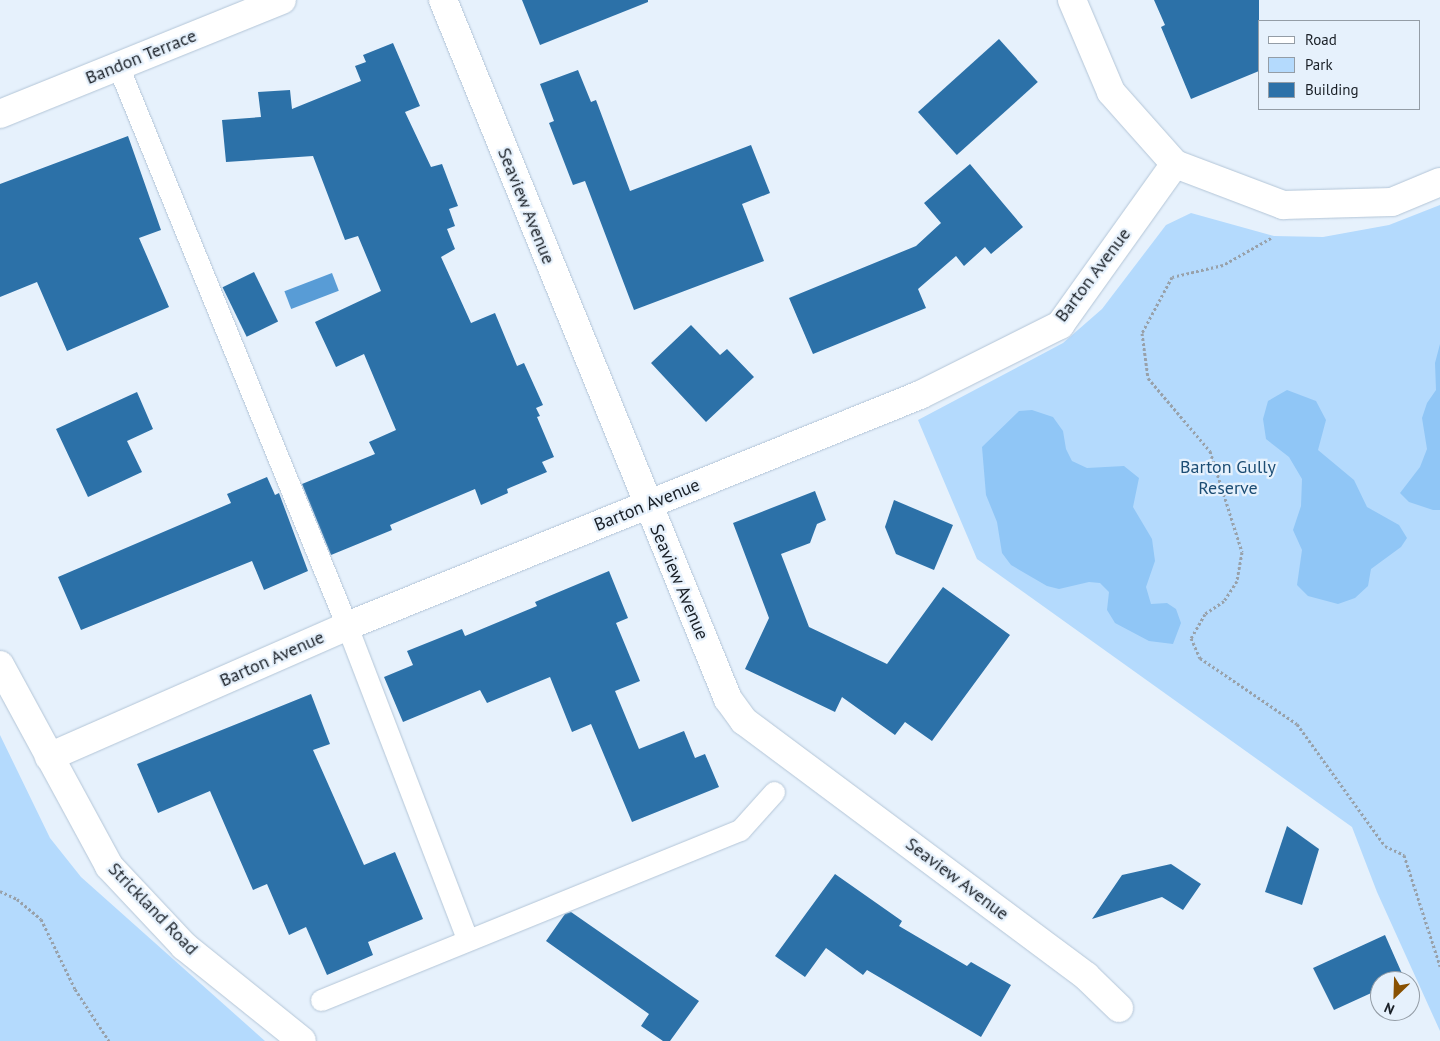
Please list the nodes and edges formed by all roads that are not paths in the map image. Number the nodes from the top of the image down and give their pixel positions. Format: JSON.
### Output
{"nodes":[{"id":1,"x":282,"y":0,"type":"edge"},
{"id":2,"x":443,"y":0,"type":"edge"},
{"id":3,"x":1072,"y":0,"type":"edge"},
{"id":4,"x":118,"y":66,"type":"junction"},
{"id":5,"x":0,"y":114,"type":"edge"},
{"id":6,"x":1175,"y":164,"type":"junction"},
{"id":7,"x":1440,"y":182,"type":"edge"},
{"id":8,"x":647,"y":505,"type":"junction"},
{"id":9,"x":347,"y":626,"type":"junction"},
{"id":10,"x":0,"y":666,"type":"edge"},
{"id":11,"x":49,"y":757,"type":"junction"},
{"id":12,"x":774,"y":792,"type":"dead end"},
{"id":13,"x":467,"y":939,"type":"junction"},
{"id":14,"x":321,"y":1000,"type":"dead end"},
{"id":15,"x":1119,"y":1008,"type":"dead end"},
{"id":16,"x":302,"y":1041,"type":"edge"}],
"edges":[{"from":1,"to":4,"type":"street","name":"Bandon Terrace"},
{"from":2,"to":8,"type":"street","name":"Seaview Avenue"},
{"from":3,"to":6,"type":"street"},
{"from":4,"to":5,"type":"street","name":"Bandon Terrace"},
{"from":4,"to":9,"type":"lane"},
{"from":6,"to":7,"type":"street"},
{"from":6,"to":8,"type":"street","name":"Barton Avenue"},
{"from":8,"to":9,"type":"street","name":"Barton Avenue"},
{"from":8,"to":15,"type":"street","name":"Seaview Avenue"},
{"from":9,"to":11,"type":"street","name":"Barton Avenue"},
{"from":9,"to":13,"type":"lane"},
{"from":10,"to":11,"type":"street","name":"Strickland Road"},
{"from":11,"to":16,"type":"street","name":"Strickland Road"},
{"from":12,"to":13,"type":"lane"},
{"from":13,"to":14,"type":"lane"}]}
